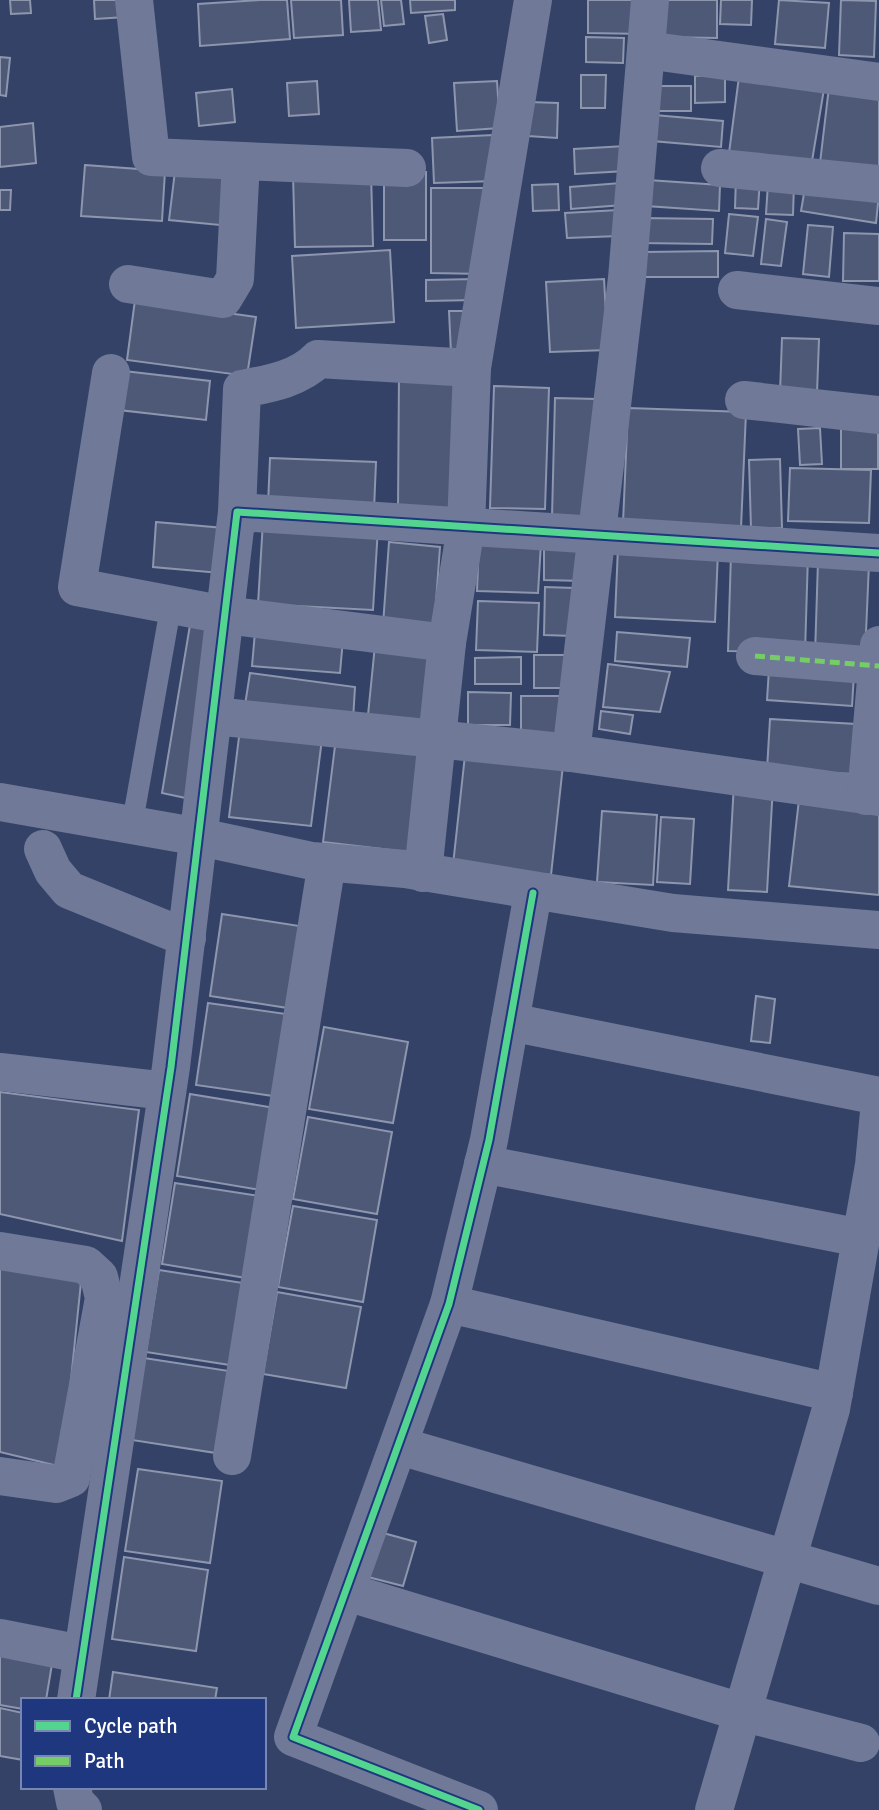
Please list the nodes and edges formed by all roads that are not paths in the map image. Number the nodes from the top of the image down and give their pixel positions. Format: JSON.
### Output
{"nodes":[{"id":1,"x":134,"y":0,"type":"edge"},
{"id":2,"x":533,"y":0,"type":"edge"},
{"id":3,"x":650,"y":0,"type":"edge"},
{"id":4,"x":646,"y":50,"type":"junction"},
{"id":5,"x":879,"y":82,"type":"edge"},
{"id":6,"x":241,"y":161,"type":"junction"},
{"id":7,"x":407,"y":168,"type":"dead end"},
{"id":8,"x":720,"y":168,"type":"dead end"},
{"id":9,"x":879,"y":184,"type":"edge"},
{"id":10,"x":128,"y":284,"type":"dead end"},
{"id":11,"x":737,"y":290,"type":"dead end"},
{"id":12,"x":879,"y":306,"type":"edge"},
{"id":13,"x":472,"y":368,"type":"junction"},
{"id":14,"x":111,"y":373,"type":"dead end"},
{"id":15,"x":744,"y":400,"type":"dead end"},
{"id":16,"x":879,"y":415,"type":"edge"},
{"id":17,"x":237,"y":512,"type":"junction"},
{"id":18,"x":466,"y":527,"type":"junction"},
{"id":19,"x":595,"y":535,"type":"junction"},
{"id":20,"x":879,"y":553,"type":"edge"},
{"id":21,"x":225,"y":615,"type":"junction"},
{"id":22,"x":168,"y":622,"type":"dead end"},
{"id":23,"x":447,"y":643,"type":"junction"},
{"id":24,"x":755,"y":656,"type":"dead end"},
{"id":25,"x":878,"y":659,"type":"edge"},
{"id":26,"x":214,"y":716,"type":"junction"},
{"id":27,"x":438,"y":739,"type":"junction"},
{"id":28,"x":571,"y":752,"type":"junction"},
{"id":29,"x":872,"y":796,"type":"edge"},
{"id":30,"x":0,"y":802,"type":"edge"},
{"id":31,"x":132,"y":825,"type":"junction"},
{"id":32,"x":200,"y":837,"type":"junction"},
{"id":33,"x":43,"y":849,"type":"dead end"},
{"id":34,"x":327,"y":862,"type":"junction"},
{"id":35,"x":423,"y":873,"type":"junction"},
{"id":36,"x":533,"y":893,"type":"junction"},
{"id":37,"x":879,"y":930,"type":"edge"},
{"id":38,"x":187,"y":938,"type":"junction"},
{"id":39,"x":510,"y":1022,"type":"junction"},
{"id":40,"x":0,"y":1072,"type":"edge"},
{"id":41,"x":167,"y":1091,"type":"junction"},
{"id":42,"x":879,"y":1096,"type":"edge"},
{"id":43,"x":879,"y":1112,"type":"edge"},
{"id":44,"x":483,"y":1164,"type":"junction"},
{"id":45,"x":861,"y":1238,"type":"junction"},
{"id":46,"x":0,"y":1251,"type":"edge"},
{"id":47,"x":449,"y":1304,"type":"junction"},
{"id":48,"x":834,"y":1393,"type":"junction"},
{"id":49,"x":400,"y":1446,"type":"junction"},
{"id":50,"x":232,"y":1456,"type":"dead end"},
{"id":51,"x":0,"y":1476,"type":"edge"},
{"id":52,"x":786,"y":1559,"type":"junction"},
{"id":53,"x":879,"y":1587,"type":"edge"},
{"id":54,"x":347,"y":1592,"type":"junction"},
{"id":55,"x":0,"y":1638,"type":"edge"},
{"id":56,"x":81,"y":1654,"type":"junction"},
{"id":57,"x":76,"y":1698,"type":"edge"},
{"id":58,"x":741,"y":1712,"type":"junction"},
{"id":59,"x":861,"y":1743,"type":"dead end"},
{"id":60,"x":72,"y":1789,"type":"edge"},
{"id":61,"x":83,"y":1810,"type":"edge"},
{"id":62,"x":479,"y":1810,"type":"edge"},
{"id":63,"x":714,"y":1810,"type":"edge"}],
"edges":[{"from":1,"to":6,"type":"street"},
{"from":2,"to":13,"type":"street"},
{"from":3,"to":4,"type":"street"},
{"from":4,"to":5,"type":"street"},
{"from":4,"to":19,"type":"street"},
{"from":6,"to":7,"type":"street"},
{"from":6,"to":10,"type":"street"},
{"from":8,"to":9,"type":"street"},
{"from":11,"to":12,"type":"street"},
{"from":13,"to":17,"type":"street"},
{"from":13,"to":18,"type":"street"},
{"from":14,"to":21,"type":"street"},
{"from":15,"to":16,"type":"street"},
{"from":17,"to":18,"type":"street"},
{"from":17,"to":21,"type":"street"},
{"from":18,"to":19,"type":"street"},
{"from":18,"to":23,"type":"street"},
{"from":19,"to":20,"type":"street"},
{"from":19,"to":28,"type":"street"},
{"from":21,"to":23,"type":"street"},
{"from":21,"to":26,"type":"street"},
{"from":22,"to":31,"type":"lane"},
{"from":23,"to":27,"type":"street"},
{"from":24,"to":25,"type":"street"},
{"from":25,"to":29,"type":"street"},
{"from":26,"to":27,"type":"street"},
{"from":26,"to":32,"type":"street"},
{"from":27,"to":28,"type":"street"},
{"from":27,"to":35,"type":"street"},
{"from":28,"to":29,"type":"street"},
{"from":30,"to":31,"type":"street"},
{"from":31,"to":32,"type":"street"},
{"from":32,"to":34,"type":"street"},
{"from":32,"to":38,"type":"street"},
{"from":33,"to":38,"type":"street"},
{"from":34,"to":35,"type":"street"},
{"from":34,"to":50,"type":"street"},
{"from":35,"to":36,"type":"street"},
{"from":36,"to":37,"type":"street"},
{"from":36,"to":39,"type":"street"},
{"from":38,"to":41,"type":"street"},
{"from":39,"to":42,"type":"street"},
{"from":39,"to":44,"type":"street"},
{"from":40,"to":41,"type":"street"},
{"from":41,"to":56,"type":"street"},
{"from":43,"to":45,"type":"street"},
{"from":44,"to":45,"type":"street"},
{"from":44,"to":47,"type":"street"},
{"from":45,"to":48,"type":"street"},
{"from":46,"to":51,"type":"street"},
{"from":47,"to":48,"type":"street"},
{"from":47,"to":49,"type":"street"},
{"from":48,"to":52,"type":"street"},
{"from":49,"to":52,"type":"street"},
{"from":49,"to":54,"type":"street"},
{"from":52,"to":53,"type":"street"},
{"from":52,"to":58,"type":"street"},
{"from":54,"to":58,"type":"street"},
{"from":54,"to":62,"type":"street"},
{"from":55,"to":56,"type":"street"},
{"from":56,"to":57,"type":"street"},
{"from":58,"to":59,"type":"street"},
{"from":58,"to":63,"type":"street"},
{"from":60,"to":61,"type":"street"}]}
